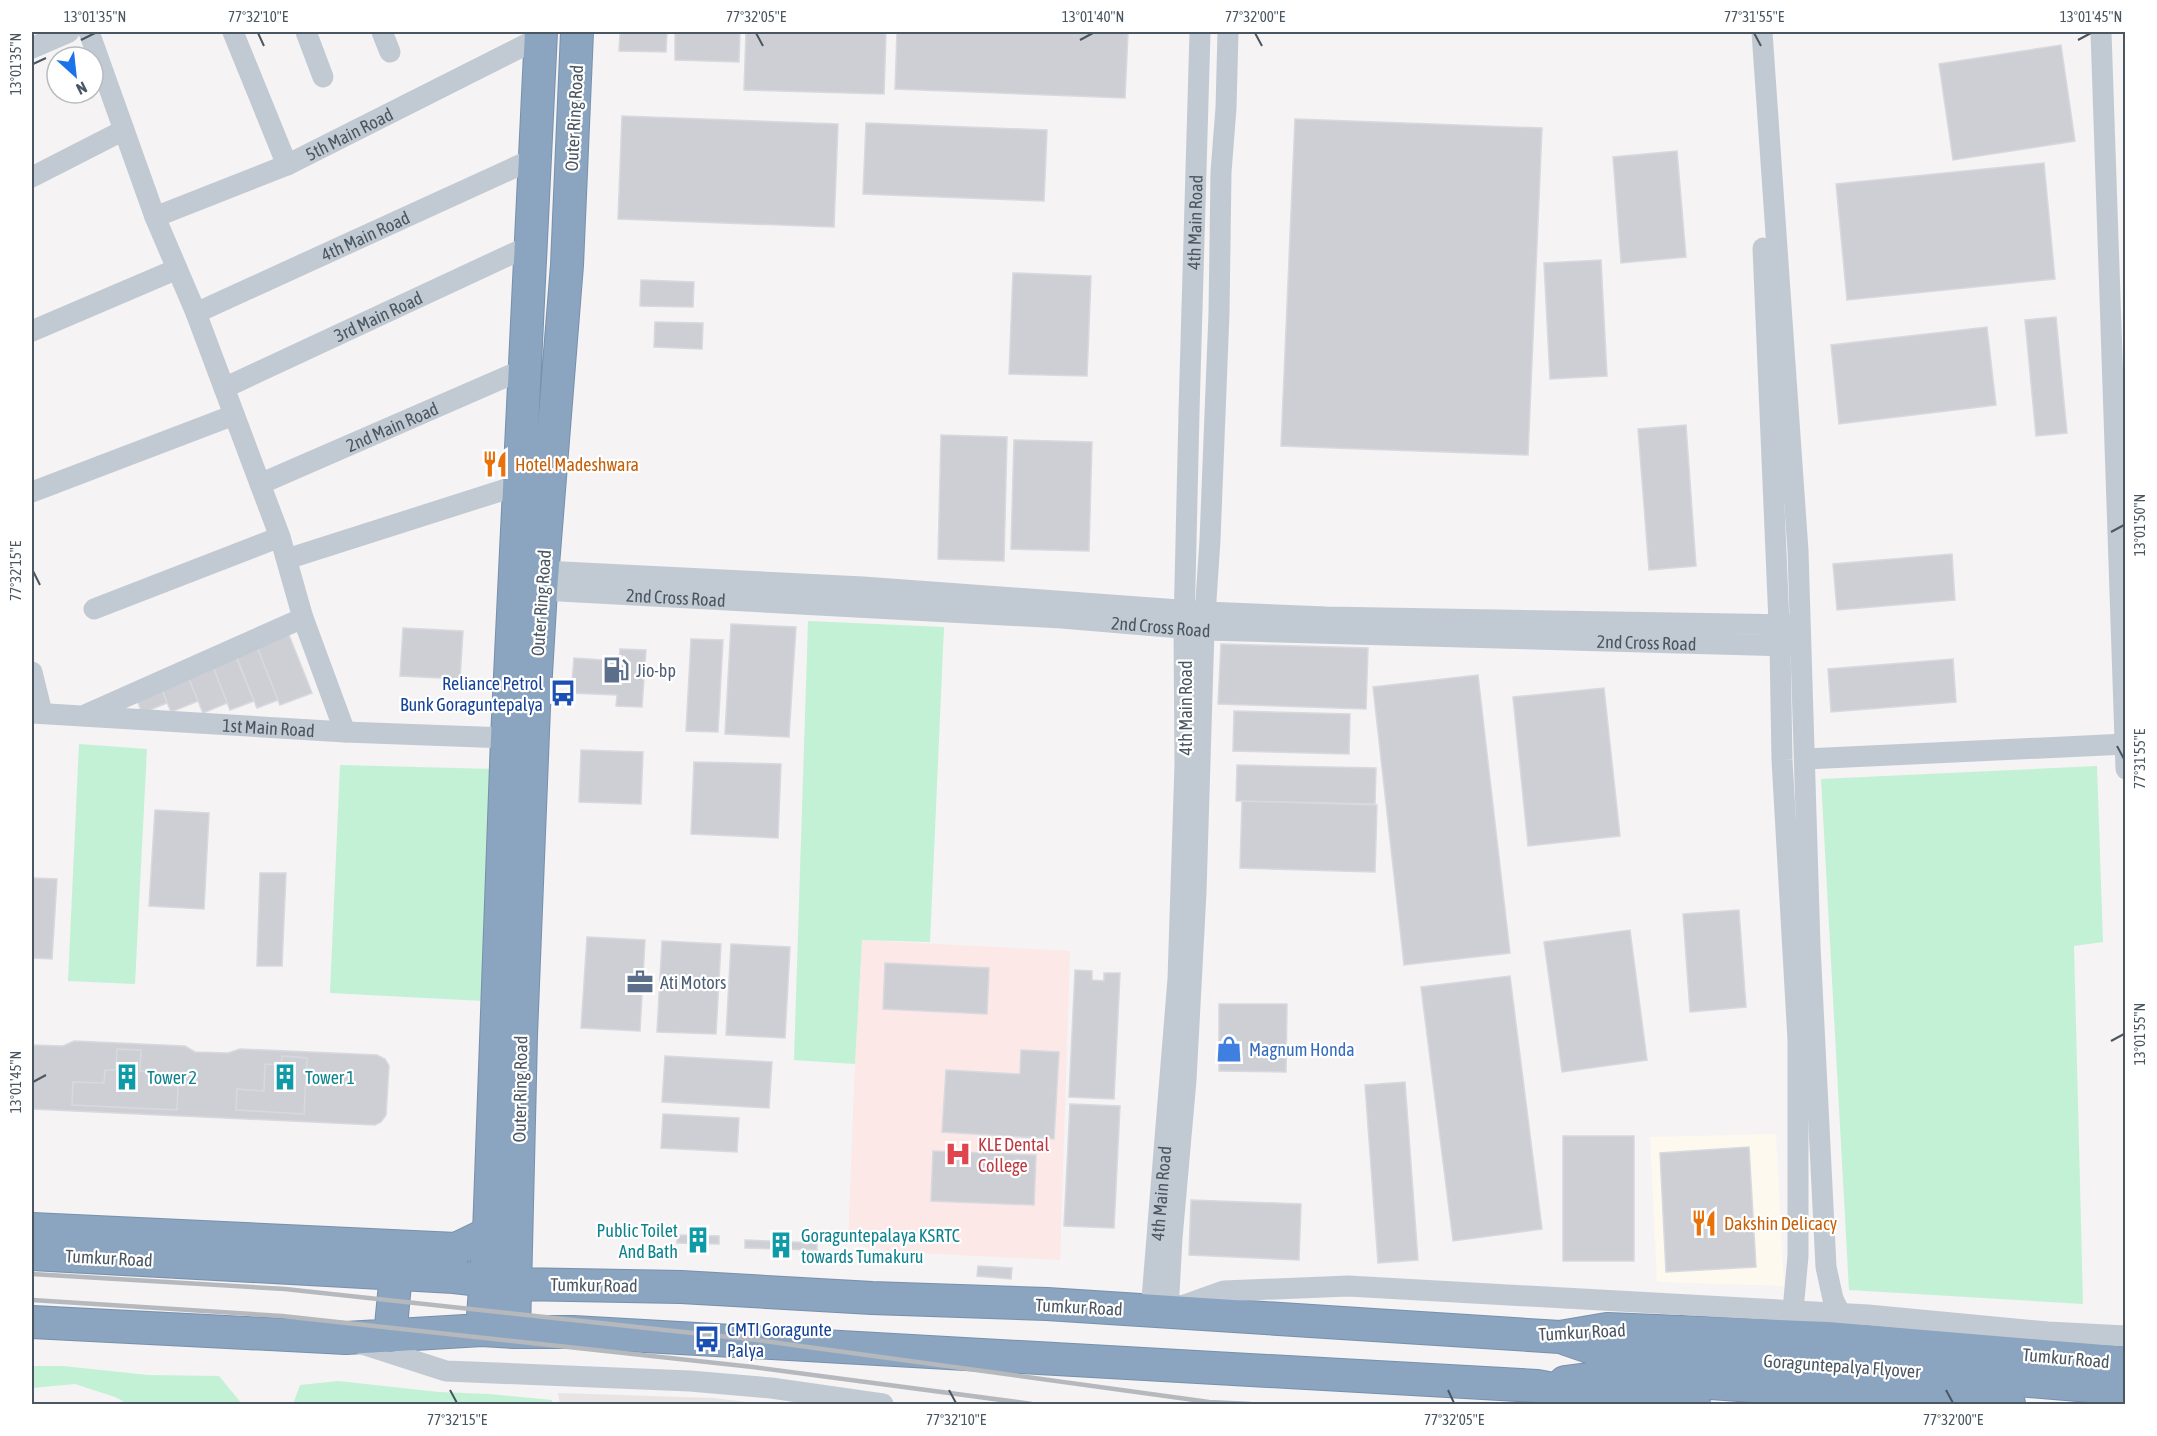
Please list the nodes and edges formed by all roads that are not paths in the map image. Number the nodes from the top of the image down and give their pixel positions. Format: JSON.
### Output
{"nodes":[{"id":1,"x":69,"y":32,"type":"edge"},
{"id":2,"x":89,"y":32,"type":"edge"},
{"id":3,"x":233,"y":32,"type":"edge"},
{"id":4,"x":306,"y":32,"type":"edge"},
{"id":5,"x":382,"y":32,"type":"edge"},
{"id":6,"x":577,"y":32,"type":"edge"},
{"id":7,"x":1200,"y":32,"type":"edge"},
{"id":8,"x":1228,"y":32,"type":"edge"},
{"id":9,"x":1753,"y":32,"type":"edge"},
{"id":10,"x":1762,"y":32,"type":"edge"},
{"id":11,"x":2101,"y":32,"type":"edge"},
{"id":12,"x":541,"y":34,"type":"edge"},
{"id":13,"x":32,"y":48,"type":"edge"},
{"id":14,"x":390,"y":52,"type":"dead end"},
{"id":15,"x":323,"y":77,"type":"dead end"},
{"id":16,"x":124,"y":130,"type":"junction"},
{"id":17,"x":535,"y":158,"type":"junction"},
{"id":18,"x":286,"y":165,"type":"junction"},
{"id":19,"x":32,"y":177,"type":"edge"},
{"id":20,"x":155,"y":217,"type":"junction"},
{"id":21,"x":531,"y":245,"type":"junction"},
{"id":22,"x":177,"y":269,"type":"junction"},
{"id":23,"x":196,"y":313,"type":"junction"},
{"id":24,"x":32,"y":331,"type":"edge"},
{"id":25,"x":524,"y":369,"type":"junction"},
{"id":26,"x":224,"y":388,"type":"junction"},
{"id":27,"x":234,"y":415,"type":"junction"},
{"id":28,"x":260,"y":484,"type":"junction"},
{"id":29,"x":519,"y":485,"type":"junction"},
{"id":30,"x":32,"y":492,"type":"edge"},
{"id":31,"x":280,"y":537,"type":"junction"},
{"id":32,"x":287,"y":559,"type":"junction"},
{"id":33,"x":542,"y":581,"type":"junction"},
{"id":34,"x":94,"y":609,"type":"dead end"},
{"id":35,"x":303,"y":618,"type":"junction"},
{"id":36,"x":1195,"y":620,"type":"junction"},
{"id":37,"x":1790,"y":635,"type":"junction"},
{"id":38,"x":32,"y":672,"type":"edge"},
{"id":39,"x":37,"y":713,"type":"edge"},
{"id":40,"x":82,"y":716,"type":"junction"},
{"id":41,"x":345,"y":732,"type":"junction"},
{"id":42,"x":507,"y":738,"type":"junction"},
{"id":43,"x":2125,"y":744,"type":"edge"},
{"id":44,"x":1805,"y":759,"type":"junction"},
{"id":45,"x":2126,"y":769,"type":"edge"},
{"id":46,"x":32,"y":1229,"type":"edge"},
{"id":47,"x":489,"y":1233,"type":"junction"},
{"id":48,"x":32,"y":1254,"type":"edge"},
{"id":49,"x":396,"y":1274,"type":"junction"},
{"id":50,"x":501,"y":1282,"type":"junction"},
{"id":51,"x":1793,"y":1310,"type":"junction"},
{"id":52,"x":1160,"y":1311,"type":"junction"},
{"id":53,"x":1840,"y":1313,"type":"junction"},
{"id":54,"x":42,"y":1324,"type":"edge"},
{"id":55,"x":482,"y":1330,"type":"junction"},
{"id":56,"x":514,"y":1332,"type":"junction"},
{"id":57,"x":390,"y":1336,"type":"junction"},
{"id":58,"x":2126,"y":1336,"type":"edge"},
{"id":59,"x":1560,"y":1337,"type":"junction"},
{"id":60,"x":346,"y":1338,"type":"junction"},
{"id":61,"x":2126,"y":1363,"type":"edge"},
{"id":62,"x":1825,"y":1377,"type":"junction"},
{"id":63,"x":1538,"y":1386,"type":"junction"},
{"id":64,"x":2126,"y":1389,"type":"edge"},
{"id":65,"x":1447,"y":1393,"type":"edge"},
{"id":66,"x":883,"y":1404,"type":"edge"},
{"id":67,"x":1694,"y":1404,"type":"edge"},
{"id":68,"x":2010,"y":1404,"type":"edge"}],
"edges":[{"from":1,"to":13,"type":"street"},
{"from":2,"to":16,"type":"street"},
{"from":3,"to":18,"type":"street","name":"5th Main Road"},
{"from":4,"to":15,"type":"street"},
{"from":5,"to":14,"type":"street"},
{"from":6,"to":33,"type":"highway","name":"Outer Ring Road"},
{"from":7,"to":36,"type":"street","name":"4th Main Road"},
{"from":8,"to":36,"type":"street","name":"4th Main Road"},
{"from":9,"to":37,"type":"street"},
{"from":10,"to":37,"type":"street"},
{"from":11,"to":43,"type":"street"},
{"from":12,"to":17,"type":"highway","name":"Outer Ring Road"},
{"from":12,"to":18,"type":"street","name":"5th Main Road"},
{"from":16,"to":19,"type":"street"},
{"from":16,"to":20,"type":"street"},
{"from":17,"to":21,"type":"highway","name":"Outer Ring Road"},
{"from":17,"to":23,"type":"street","name":"4th Main Road"},
{"from":18,"to":20,"type":"street"},
{"from":20,"to":22,"type":"street"},
{"from":21,"to":25,"type":"highway","name":"Outer Ring Road"},
{"from":21,"to":26,"type":"street","name":"3rd Main Road"},
{"from":22,"to":23,"type":"street"},
{"from":22,"to":24,"type":"street"},
{"from":23,"to":26,"type":"street"},
{"from":25,"to":28,"type":"street","name":"2nd Main Road"},
{"from":25,"to":29,"type":"highway","name":"Outer Ring Road"},
{"from":26,"to":27,"type":"street"},
{"from":27,"to":28,"type":"street"},
{"from":27,"to":30,"type":"street"},
{"from":28,"to":31,"type":"street"},
{"from":29,"to":32,"type":"street"},
{"from":29,"to":42,"type":"highway","name":"Outer Ring Road"},
{"from":31,"to":32,"type":"street"},
{"from":31,"to":34,"type":"street"},
{"from":32,"to":35,"type":"street"},
{"from":33,"to":36,"type":"street","name":"2nd Cross Road"},
{"from":33,"to":50,"type":"highway","name":"Outer Ring Road"},
{"from":35,"to":40,"type":"street"},
{"from":35,"to":41,"type":"street"},
{"from":36,"to":37,"type":"street","name":"2nd Cross Road"},
{"from":36,"to":52,"type":"street","name":"4th Main Road"},
{"from":37,"to":44,"type":"street"},
{"from":37,"to":51,"type":"street"},
{"from":38,"to":39,"type":"street"},
{"from":39,"to":40,"type":"street","name":"1st Main Road"},
{"from":40,"to":41,"type":"street","name":"1st Main Road"},
{"from":41,"to":42,"type":"street","name":"1st Main Road"},
{"from":42,"to":47,"type":"highway","name":"Outer Ring Road"},
{"from":43,"to":44,"type":"street"},
{"from":43,"to":45,"type":"street"},
{"from":44,"to":53,"type":"street"},
{"from":46,"to":47,"type":"highway"},
{"from":47,"to":50,"type":"highway","name":"Outer Ring Road"},
{"from":48,"to":49,"type":"highway","name":"Tumkur Road"},
{"from":49,"to":50,"type":"highway","name":"Tumkur Road"},
{"from":49,"to":57,"type":"highway"},
{"from":50,"to":52,"type":"highway","name":"Tumkur Road"},
{"from":50,"to":55,"type":"highway"},
{"from":50,"to":56,"type":"highway"},
{"from":51,"to":52,"type":"street"},
{"from":51,"to":53,"type":"street"},
{"from":52,"to":59,"type":"highway","name":"Tumkur Road"},
{"from":53,"to":58,"type":"street"},
{"from":54,"to":60,"type":"highway"},
{"from":55,"to":56,"type":"highway"},
{"from":55,"to":57,"type":"highway"},
{"from":56,"to":65,"type":"highway"},
{"from":57,"to":60,"type":"highway"},
{"from":59,"to":61,"type":"highway","name":"Tumkur Road"},
{"from":59,"to":62,"type":"highway","name":"Goraguntepalya Flyover"},
{"from":60,"to":66,"type":"street"},
{"from":62,"to":63,"type":"highway","name":"Goraguntepalya Flyover"},
{"from":62,"to":64,"type":"highway","name":"Goraguntepalya Flyover"},
{"from":62,"to":68,"type":"highway","name":"Goraguntepalya Flyover"},
{"from":63,"to":65,"type":"highway"},
{"from":63,"to":67,"type":"highway"}]}
